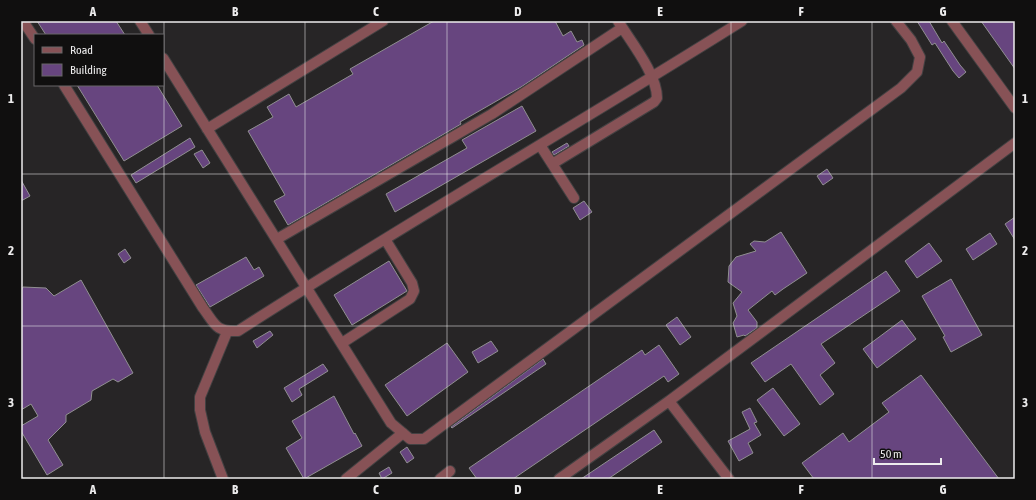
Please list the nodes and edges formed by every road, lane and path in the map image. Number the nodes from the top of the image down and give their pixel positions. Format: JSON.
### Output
{"nodes":[{"id":1,"x":24,"y":21,"type":"edge"},
{"id":2,"x":140,"y":21,"type":"edge"},
{"id":3,"x":382,"y":21,"type":"edge"},
{"id":4,"x":742,"y":21,"type":"edge"},
{"id":5,"x":896,"y":21,"type":"edge"},
{"id":6,"x":952,"y":21,"type":"edge"},
{"id":7,"x":620,"y":24,"type":"edge"},
{"id":8,"x":148,"y":34,"type":"edge"},
{"id":9,"x":34,"y":37,"type":"edge"},
{"id":10,"x":164,"y":60,"type":"edge"},
{"id":11,"x":653,"y":77,"type":"junction"},
{"id":12,"x":65,"y":86,"type":"edge"},
{"id":13,"x":1015,"y":108,"type":"edge"},
{"id":14,"x":207,"y":129,"type":"junction"},
{"id":15,"x":1015,"y":143,"type":"edge"},
{"id":16,"x":540,"y":145,"type":"junction"},
{"id":17,"x":552,"y":164,"type":"junction"},
{"id":18,"x":574,"y":198,"type":"dead end"},
{"id":19,"x":277,"y":239,"type":"junction"},
{"id":20,"x":385,"y":239,"type":"junction"},
{"id":21,"x":307,"y":286,"type":"junction"},
{"id":22,"x":226,"y":332,"type":"junction"},
{"id":23,"x":342,"y":343,"type":"junction"},
{"id":24,"x":669,"y":401,"type":"junction"},
{"id":25,"x":403,"y":433,"type":"junction"},
{"id":26,"x":450,"y":472,"type":"dead end"},
{"id":27,"x":223,"y":479,"type":"edge"},
{"id":28,"x":346,"y":479,"type":"edge"},
{"id":29,"x":440,"y":479,"type":"edge"},
{"id":30,"x":559,"y":479,"type":"edge"},
{"id":31,"x":729,"y":479,"type":"edge"}],
"edges":[{"from":1,"to":9,"type":"street"},
{"from":2,"to":8,"type":"street"},
{"from":3,"to":14,"type":"street"},
{"from":4,"to":11,"type":"street"},
{"from":5,"to":25,"type":"street"},
{"from":6,"to":13,"type":"street"},
{"from":7,"to":11,"type":"street"},
{"from":7,"to":19,"type":"street"},
{"from":10,"to":14,"type":"street"},
{"from":11,"to":16,"type":"street"},
{"from":11,"to":17,"type":"street"},
{"from":12,"to":22,"type":"street"},
{"from":14,"to":19,"type":"street"},
{"from":15,"to":24,"type":"street"},
{"from":16,"to":17,"type":"street"},
{"from":16,"to":20,"type":"street"},
{"from":17,"to":18,"type":"street"},
{"from":19,"to":21,"type":"street"},
{"from":20,"to":21,"type":"street"},
{"from":20,"to":23,"type":"street"},
{"from":21,"to":22,"type":"street"},
{"from":21,"to":23,"type":"street"},
{"from":22,"to":27,"type":"street"},
{"from":23,"to":25,"type":"street"},
{"from":24,"to":30,"type":"street"},
{"from":24,"to":31,"type":"street"},
{"from":25,"to":28,"type":"street"},
{"from":26,"to":29,"type":"street"}]}
